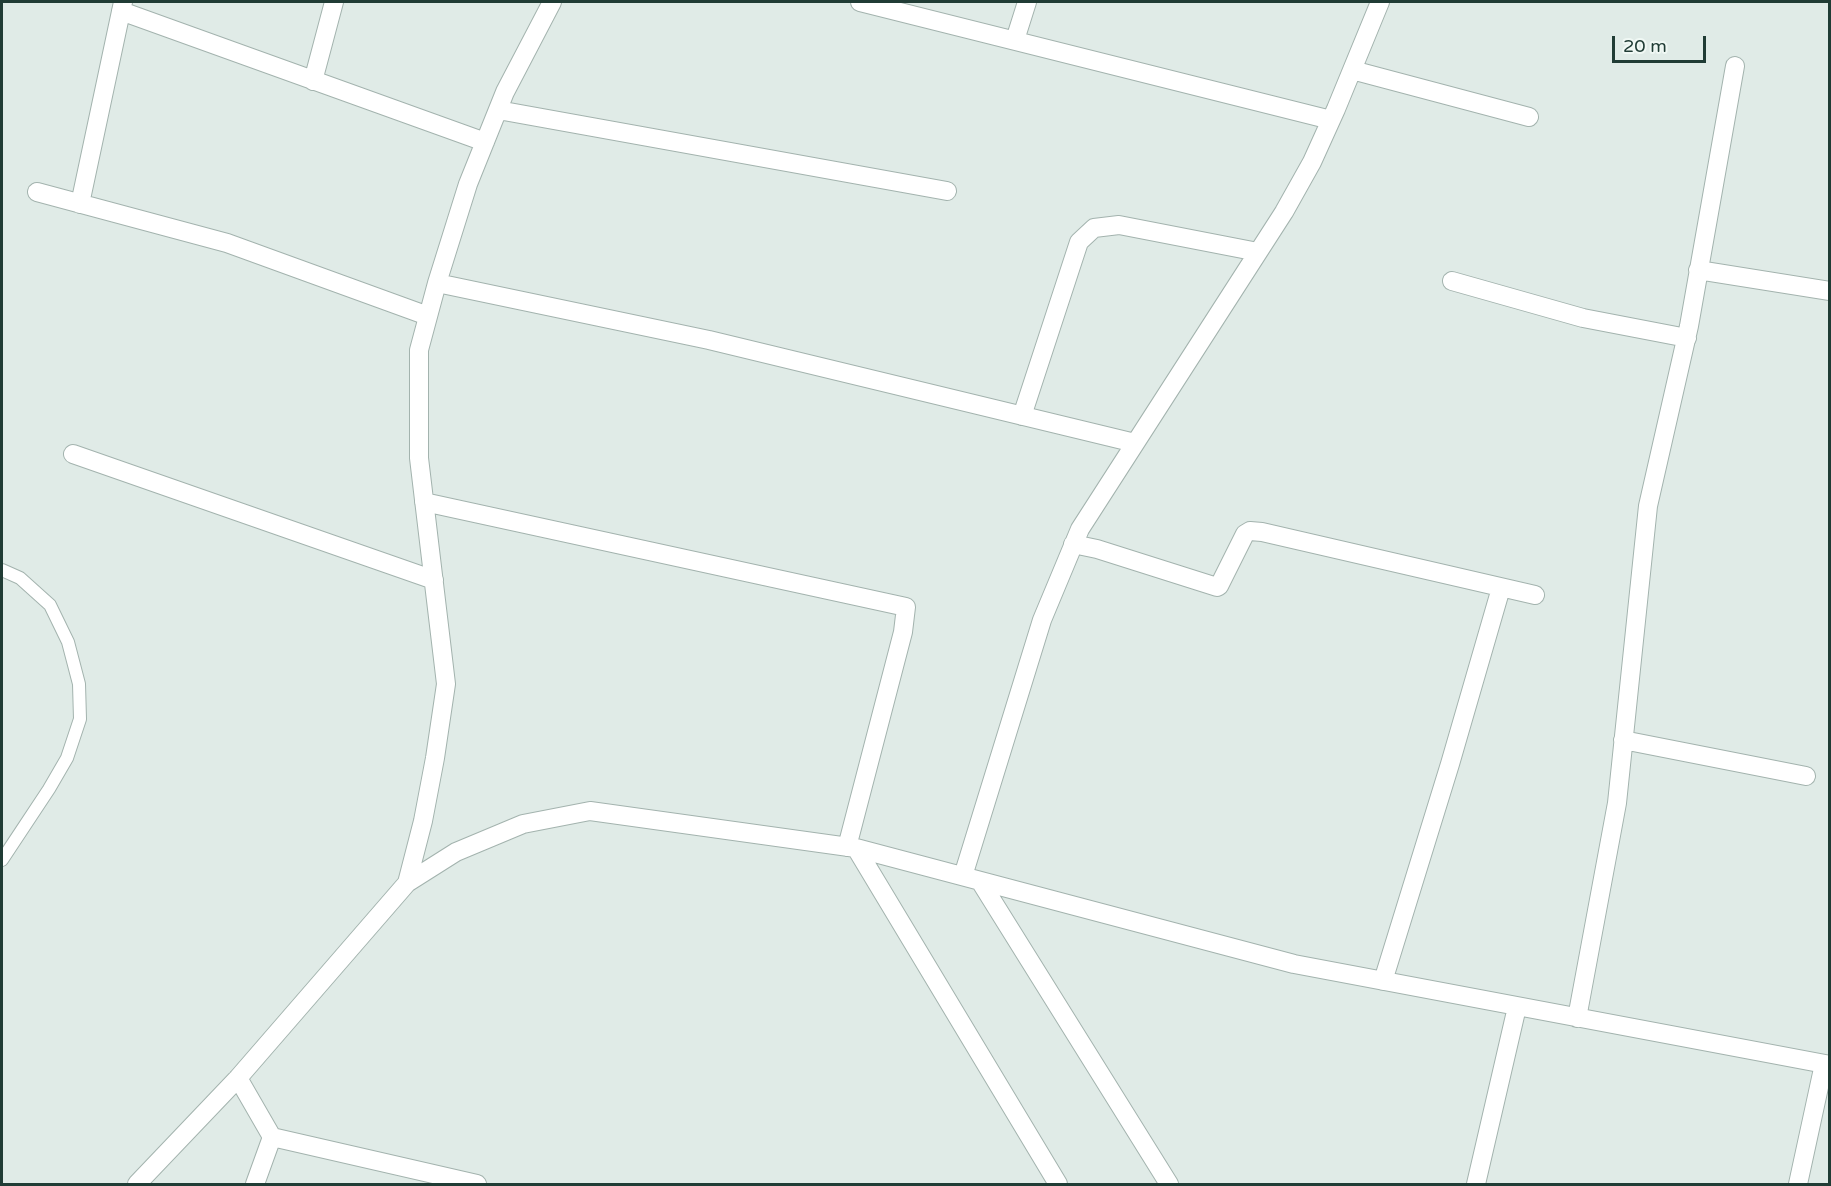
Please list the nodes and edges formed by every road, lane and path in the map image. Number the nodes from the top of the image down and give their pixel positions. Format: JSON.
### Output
{"nodes":[{"id":1,"x":333,"y":2,"type":"edge"},
{"id":2,"x":552,"y":2,"type":"edge"},
{"id":3,"x":860,"y":2,"type":"edge"},
{"id":4,"x":1027,"y":2,"type":"edge"},
{"id":5,"x":1380,"y":2,"type":"edge"},
{"id":6,"x":122,"y":6,"type":"edge"},
{"id":7,"x":1015,"y":40,"type":"junction"},
{"id":8,"x":1735,"y":66,"type":"dead end"},
{"id":9,"x":1352,"y":70,"type":"junction"},
{"id":10,"x":314,"y":81,"type":"junction"},
{"id":11,"x":498,"y":110,"type":"junction"},
{"id":12,"x":1530,"y":117,"type":"dead end"},
{"id":13,"x":1331,"y":120,"type":"junction"},
{"id":14,"x":485,"y":142,"type":"junction"},
{"id":15,"x":946,"y":191,"type":"dead end"},
{"id":16,"x":37,"y":192,"type":"dead end"},
{"id":17,"x":80,"y":204,"type":"junction"},
{"id":18,"x":1258,"y":252,"type":"junction"},
{"id":19,"x":1698,"y":270,"type":"junction"},
{"id":20,"x":1452,"y":281,"type":"dead end"},
{"id":21,"x":437,"y":283,"type":"junction"},
{"id":22,"x":1830,"y":291,"type":"edge"},
{"id":23,"x":428,"y":316,"type":"junction"},
{"id":24,"x":1687,"y":338,"type":"junction"},
{"id":25,"x":1022,"y":416,"type":"junction"},
{"id":26,"x":1136,"y":443,"type":"junction"},
{"id":27,"x":74,"y":454,"type":"dead end"},
{"id":28,"x":424,"y":502,"type":"junction"},
{"id":29,"x":1073,"y":544,"type":"junction"},
{"id":30,"x":2,"y":570,"type":"edge"},
{"id":31,"x":434,"y":580,"type":"junction"},
{"id":32,"x":1501,"y":588,"type":"junction"},
{"id":33,"x":1535,"y":595,"type":"dead end"},
{"id":34,"x":1623,"y":740,"type":"junction"},
{"id":35,"x":1806,"y":776,"type":"dead end"},
{"id":36,"x":851,"y":847,"type":"junction"},
{"id":37,"x":2,"y":860,"type":"edge"},
{"id":38,"x":972,"y":879,"type":"junction"},
{"id":39,"x":407,"y":883,"type":"junction"},
{"id":40,"x":1383,"y":981,"type":"junction"},
{"id":41,"x":1517,"y":1006,"type":"junction"},
{"id":42,"x":1577,"y":1018,"type":"junction"},
{"id":43,"x":1827,"y":1065,"type":"edge"},
{"id":44,"x":238,"y":1078,"type":"junction"},
{"id":45,"x":272,"y":1137,"type":"junction"},
{"id":46,"x":137,"y":1185,"type":"edge"},
{"id":47,"x":255,"y":1185,"type":"edge"},
{"id":48,"x":477,"y":1185,"type":"edge"},
{"id":49,"x":1058,"y":1185,"type":"edge"},
{"id":50,"x":1169,"y":1185,"type":"edge"},
{"id":51,"x":1476,"y":1185,"type":"edge"},
{"id":52,"x":1798,"y":1185,"type":"edge"}],
"edges":[{"from":1,"to":10,"type":"street"},
{"from":2,"to":11,"type":"street"},
{"from":3,"to":7,"type":"street"},
{"from":4,"to":7,"type":"street"},
{"from":5,"to":9,"type":"street"},
{"from":6,"to":10,"type":"street"},
{"from":6,"to":17,"type":"street"},
{"from":7,"to":13,"type":"street"},
{"from":8,"to":19,"type":"street"},
{"from":9,"to":12,"type":"street"},
{"from":9,"to":13,"type":"street"},
{"from":10,"to":14,"type":"street"},
{"from":11,"to":14,"type":"street"},
{"from":11,"to":15,"type":"street"},
{"from":13,"to":18,"type":"street"},
{"from":14,"to":21,"type":"street"},
{"from":16,"to":17,"type":"street"},
{"from":17,"to":23,"type":"street"},
{"from":18,"to":25,"type":"street"},
{"from":18,"to":26,"type":"street"},
{"from":19,"to":22,"type":"street"},
{"from":19,"to":24,"type":"street"},
{"from":20,"to":24,"type":"street"},
{"from":21,"to":23,"type":"street"},
{"from":21,"to":25,"type":"street"},
{"from":23,"to":28,"type":"street"},
{"from":24,"to":34,"type":"street"},
{"from":25,"to":26,"type":"street"},
{"from":26,"to":29,"type":"street"},
{"from":27,"to":31,"type":"street"},
{"from":28,"to":31,"type":"street"},
{"from":28,"to":36,"type":"street"},
{"from":29,"to":32,"type":"street"},
{"from":29,"to":38,"type":"street"},
{"from":30,"to":37,"type":"lane"},
{"from":31,"to":39,"type":"street"},
{"from":32,"to":33,"type":"street"},
{"from":32,"to":40,"type":"street"},
{"from":34,"to":35,"type":"street"},
{"from":34,"to":42,"type":"street"},
{"from":36,"to":38,"type":"street"},
{"from":36,"to":39,"type":"street"},
{"from":36,"to":49,"type":"street"},
{"from":38,"to":40,"type":"street"},
{"from":38,"to":50,"type":"street"},
{"from":39,"to":44,"type":"street"},
{"from":40,"to":41,"type":"street"},
{"from":41,"to":42,"type":"street"},
{"from":41,"to":51,"type":"street"},
{"from":42,"to":43,"type":"street"},
{"from":43,"to":52,"type":"street"},
{"from":44,"to":45,"type":"street"},
{"from":44,"to":46,"type":"street"},
{"from":45,"to":47,"type":"street"},
{"from":45,"to":48,"type":"street"}]}
